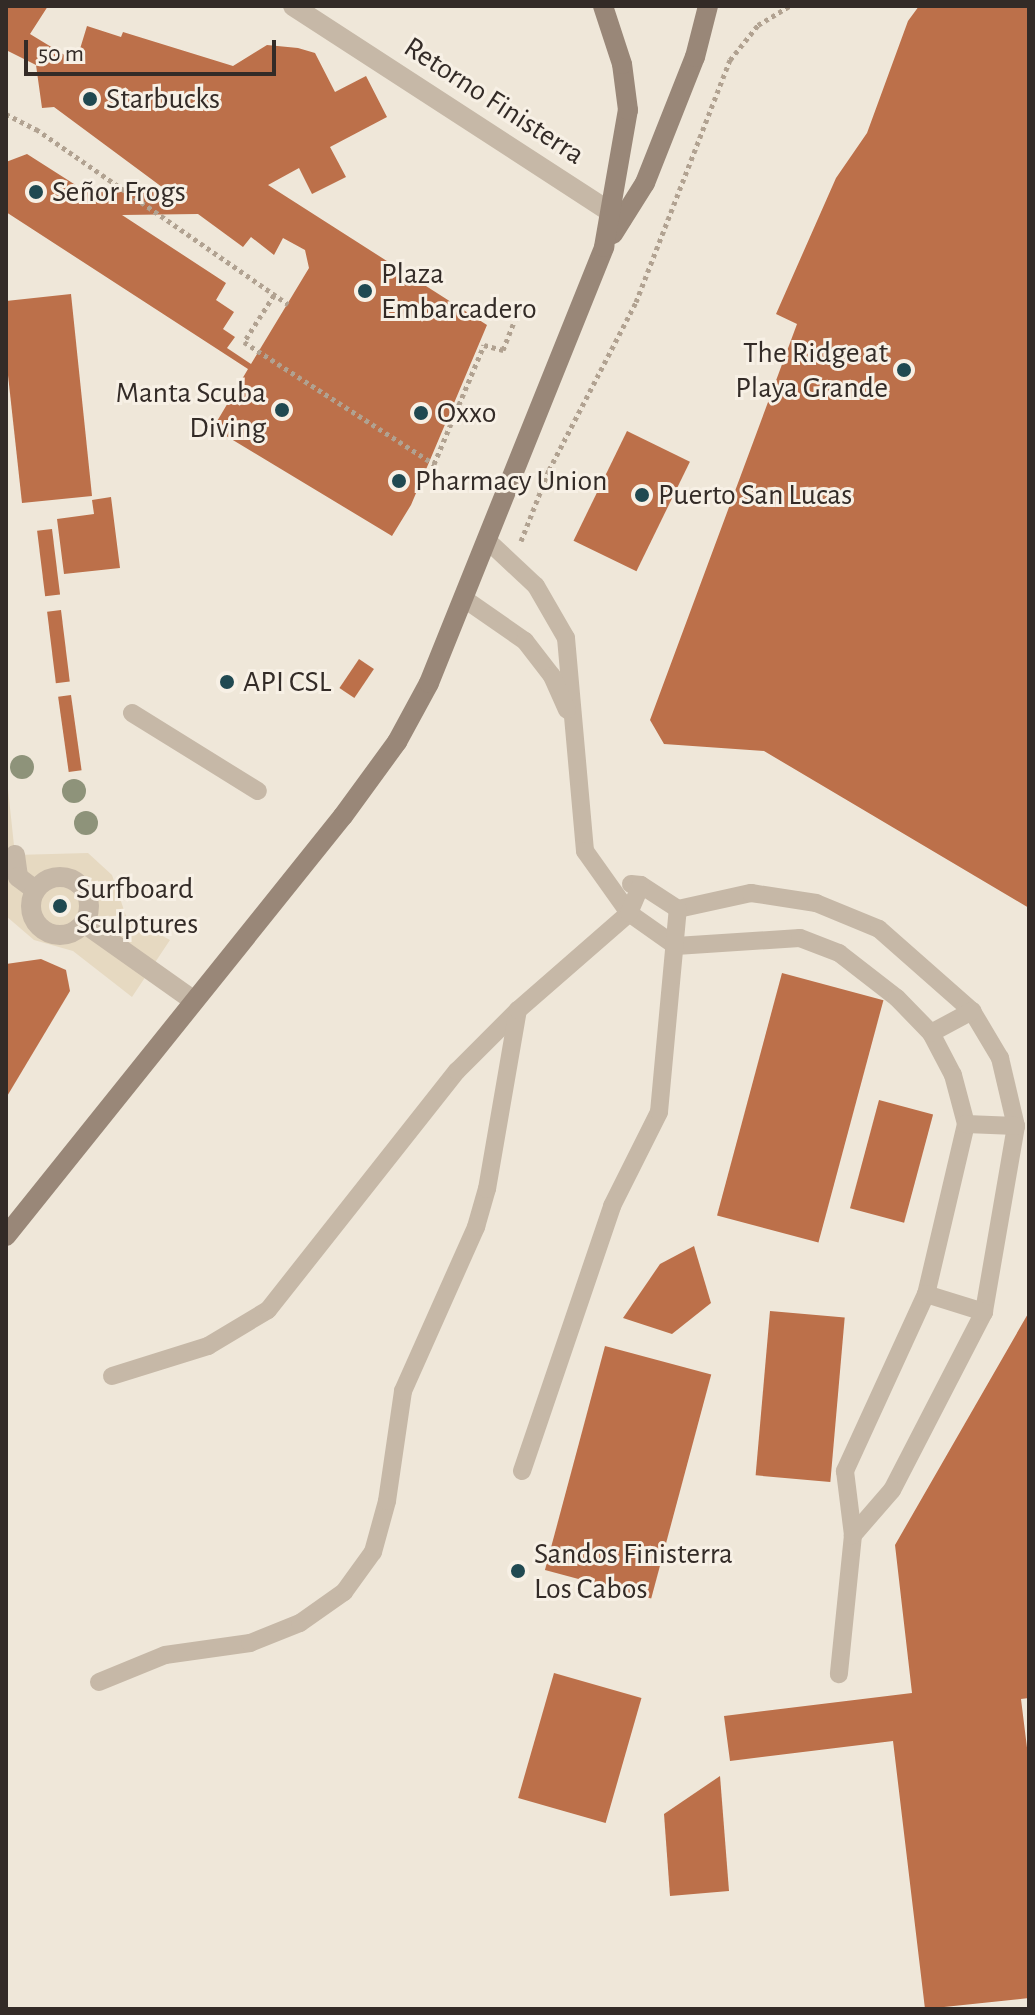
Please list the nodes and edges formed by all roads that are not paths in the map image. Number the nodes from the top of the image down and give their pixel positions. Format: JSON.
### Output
{"nodes":[{"id":1,"x":293,"y":6,"type":"edge"},
{"id":2,"x":603,"y":6,"type":"edge"},
{"id":3,"x":708,"y":6,"type":"edge"},
{"id":4,"x":617,"y":216,"type":"junction"},
{"id":5,"x":489,"y":542,"type":"junction"},
{"id":6,"x":466,"y":600,"type":"junction"},
{"id":7,"x":132,"y":713,"type":"dead end"},
{"id":8,"x":570,"y":717,"type":"junction"},
{"id":9,"x":258,"y":791,"type":"dead end"},
{"id":10,"x":15,"y":855,"type":"dead end"},
{"id":11,"x":613,"y":883,"type":"junction"},
{"id":12,"x":641,"y":885,"type":"junction"},
{"id":13,"x":35,"y":890,"type":"junction"},
{"id":14,"x":678,"y":909,"type":"junction"},
{"id":15,"x":629,"y":913,"type":"junction"},
{"id":16,"x":84,"y":923,"type":"junction"},
{"id":17,"x":676,"y":946,"type":"junction"},
{"id":18,"x":194,"y":1001,"type":"junction"},
{"id":19,"x":518,"y":1010,"type":"junction"},
{"id":20,"x":972,"y":1011,"type":"junction"},
{"id":21,"x":931,"y":1033,"type":"junction"},
{"id":22,"x":966,"y":1124,"type":"junction"},
{"id":23,"x":1016,"y":1126,"type":"junction"},
{"id":24,"x":6,"y":1236,"type":"edge"},
{"id":25,"x":926,"y":1294,"type":"junction"},
{"id":26,"x":984,"y":1312,"type":"junction"},
{"id":27,"x":112,"y":1376,"type":"dead end"},
{"id":28,"x":522,"y":1471,"type":"dead end"},
{"id":29,"x":853,"y":1535,"type":"junction"},
{"id":30,"x":839,"y":1674,"type":"dead end"},
{"id":31,"x":99,"y":1682,"type":"dead end"}],
"edges":[{"from":1,"to":4,"type":"street","name":"Retorno Finisterra"},
{"from":2,"to":4,"type":"main road"},
{"from":3,"to":4,"type":"main road"},
{"from":4,"to":5,"type":"main road"},
{"from":5,"to":6,"type":"main road"},
{"from":5,"to":8,"type":"lane"},
{"from":6,"to":8,"type":"lane"},
{"from":6,"to":18,"type":"main road"},
{"from":7,"to":9,"type":"lane"},
{"from":8,"to":11,"type":"lane"},
{"from":10,"to":13,"type":"street"},
{"from":11,"to":12,"type":"lane"},
{"from":11,"to":15,"type":"lane"},
{"from":12,"to":14,"type":"lane"},
{"from":12,"to":15,"type":"lane"},
{"from":13,"to":16,"type":"street"},
{"from":13,"to":16,"type":"street"},
{"from":14,"to":17,"type":"lane"},
{"from":14,"to":20,"type":"lane"},
{"from":15,"to":17,"type":"lane"},
{"from":15,"to":19,"type":"lane"},
{"from":16,"to":18,"type":"street"},
{"from":17,"to":21,"type":"lane"},
{"from":17,"to":28,"type":"lane"},
{"from":18,"to":24,"type":"main road"},
{"from":19,"to":27,"type":"lane"},
{"from":19,"to":31,"type":"lane"},
{"from":20,"to":21,"type":"lane"},
{"from":20,"to":23,"type":"lane"},
{"from":21,"to":22,"type":"lane"},
{"from":22,"to":23,"type":"lane"},
{"from":22,"to":25,"type":"lane"},
{"from":23,"to":26,"type":"lane"},
{"from":25,"to":26,"type":"lane"},
{"from":25,"to":29,"type":"lane"},
{"from":26,"to":29,"type":"lane"},
{"from":29,"to":30,"type":"lane"}]}
